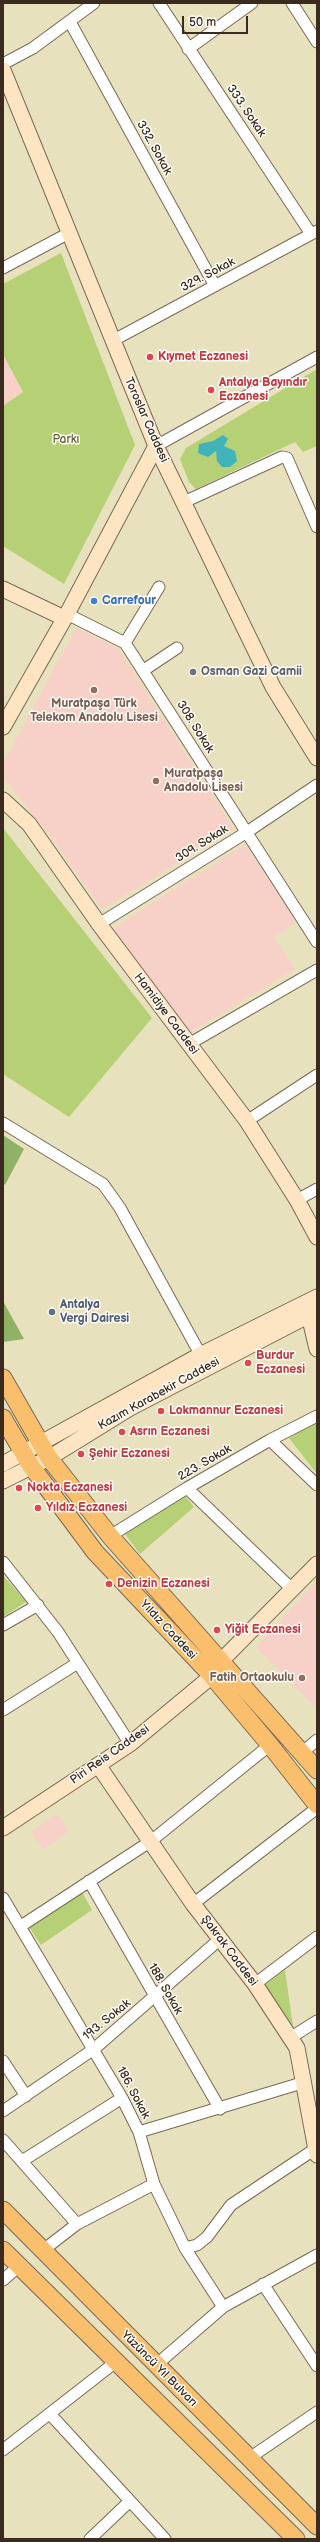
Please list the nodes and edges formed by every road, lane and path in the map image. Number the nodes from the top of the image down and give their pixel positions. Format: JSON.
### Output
{"nodes":[{"id":1,"x":94,"y":3,"type":"edge"},
{"id":2,"x":159,"y":3,"type":"edge"},
{"id":3,"x":252,"y":3,"type":"edge"},
{"id":4,"x":292,"y":3,"type":"edge"},
{"id":5,"x":70,"y":22,"type":"junction"},
{"id":6,"x":317,"y":42,"type":"edge"},
{"id":7,"x":188,"y":49,"type":"junction"},
{"id":8,"x":3,"y":64,"type":"edge"},
{"id":9,"x":3,"y":70,"type":"edge"},
{"id":10,"x":69,"y":233,"type":"junction"},
{"id":11,"x":314,"y":233,"type":"edge"},
{"id":12,"x":3,"y":268,"type":"edge"},
{"id":13,"x":215,"y":286,"type":"junction"},
{"id":14,"x":112,"y":341,"type":"junction"},
{"id":15,"x":317,"y":357,"type":"edge"},
{"id":16,"x":156,"y":446,"type":"junction"},
{"id":17,"x":184,"y":502,"type":"junction"},
{"id":18,"x":317,"y":527,"type":"edge"},
{"id":19,"x":159,"y":587,"type":"dead end"},
{"id":20,"x":3,"y":589,"type":"edge"},
{"id":21,"x":65,"y":616,"type":"junction"},
{"id":22,"x":125,"y":643,"type":"junction"},
{"id":23,"x":177,"y":648,"type":"dead end"},
{"id":24,"x":144,"y":670,"type":"junction"},
{"id":25,"x":3,"y":727,"type":"edge"},
{"id":26,"x":317,"y":758,"type":"edge"},
{"id":27,"x":317,"y":785,"type":"edge"},
{"id":28,"x":3,"y":800,"type":"edge"},
{"id":29,"x":247,"y":832,"type":"junction"},
{"id":30,"x":99,"y":924,"type":"junction"},
{"id":31,"x":317,"y":942,"type":"edge"},
{"id":32,"x":317,"y":970,"type":"edge"},
{"id":33,"x":189,"y":1044,"type":"junction"},
{"id":34,"x":317,"y":1075,"type":"edge"},
{"id":35,"x":247,"y":1120,"type":"junction"},
{"id":36,"x":3,"y":1123,"type":"edge"},
{"id":37,"x":317,"y":1188,"type":"edge"},
{"id":38,"x":297,"y":1200,"type":"junction"},
{"id":39,"x":317,"y":1237,"type":"edge"},
{"id":40,"x":317,"y":1297,"type":"edge"},
{"id":41,"x":313,"y":1313,"type":"edge"},
{"id":42,"x":317,"y":1349,"type":"edge"},
{"id":43,"x":203,"y":1361,"type":"junction"},
{"id":44,"x":3,"y":1378,"type":"edge"},
{"id":45,"x":317,"y":1416,"type":"edge"},
{"id":46,"x":3,"y":1418,"type":"edge"},
{"id":47,"x":270,"y":1440,"type":"junction"},
{"id":48,"x":39,"y":1444,"type":"junction"},
{"id":49,"x":49,"y":1458,"type":"junction"},
{"id":50,"x":28,"y":1459,"type":"junction"},
{"id":51,"x":3,"y":1464,"type":"edge"},
{"id":52,"x":3,"y":1481,"type":"edge"},
{"id":53,"x":317,"y":1485,"type":"edge"},
{"id":54,"x":186,"y":1488,"type":"junction"},
{"id":55,"x":110,"y":1536,"type":"junction"},
{"id":56,"x":3,"y":1562,"type":"edge"},
{"id":57,"x":317,"y":1564,"type":"edge"},
{"id":58,"x":293,"y":1590,"type":"junction"},
{"id":59,"x":38,"y":1605,"type":"junction"},
{"id":60,"x":3,"y":1625,"type":"edge"},
{"id":61,"x":221,"y":1661,"type":"junction"},
{"id":62,"x":76,"y":1664,"type":"junction"},
{"id":63,"x":212,"y":1676,"type":"junction"},
{"id":64,"x":3,"y":1710,"type":"edge"},
{"id":65,"x":317,"y":1740,"type":"edge"},
{"id":66,"x":130,"y":1744,"type":"junction"},
{"id":67,"x":270,"y":1744,"type":"junction"},
{"id":68,"x":302,"y":1753,"type":"junction"},
{"id":69,"x":98,"y":1765,"type":"junction"},
{"id":70,"x":317,"y":1770,"type":"edge"},
{"id":71,"x":317,"y":1805,"type":"edge"},
{"id":72,"x":317,"y":1808,"type":"edge"},
{"id":73,"x":3,"y":1828,"type":"edge"},
{"id":74,"x":151,"y":1841,"type":"junction"},
{"id":75,"x":89,"y":1881,"type":"junction"},
{"id":76,"x":3,"y":1898,"type":"edge"},
{"id":77,"x":193,"y":1904,"type":"junction"},
{"id":78,"x":21,"y":1926,"type":"junction"},
{"id":79,"x":317,"y":1937,"type":"edge"},
{"id":80,"x":220,"y":1939,"type":"junction"},
{"id":81,"x":255,"y":1984,"type":"junction"},
{"id":82,"x":154,"y":1998,"type":"junction"},
{"id":83,"x":317,"y":2022,"type":"edge"},
{"id":84,"x":290,"y":2038,"type":"junction"},
{"id":85,"x":94,"y":2049,"type":"junction"},
{"id":86,"x":3,"y":2061,"type":"edge"},
{"id":87,"x":305,"y":2082,"type":"junction"},
{"id":88,"x":26,"y":2096,"type":"junction"},
{"id":89,"x":122,"y":2098,"type":"junction"},
{"id":90,"x":220,"y":2109,"type":"junction"},
{"id":91,"x":3,"y":2111,"type":"edge"},
{"id":92,"x":139,"y":2132,"type":"junction"},
{"id":93,"x":3,"y":2140,"type":"edge"},
{"id":94,"x":315,"y":2145,"type":"edge"},
{"id":95,"x":22,"y":2161,"type":"junction"},
{"id":96,"x":154,"y":2184,"type":"junction"},
{"id":97,"x":3,"y":2210,"type":"edge"},
{"id":98,"x":77,"y":2224,"type":"junction"},
{"id":99,"x":185,"y":2248,"type":"junction"},
{"id":100,"x":3,"y":2250,"type":"edge"},
{"id":101,"x":42,"y":2251,"type":"junction"},
{"id":102,"x":317,"y":2255,"type":"edge"},
{"id":103,"x":19,"y":2266,"type":"junction"},
{"id":104,"x":3,"y":2280,"type":"edge"},
{"id":105,"x":263,"y":2284,"type":"junction"},
{"id":106,"x":222,"y":2307,"type":"junction"},
{"id":107,"x":117,"y":2361,"type":"junction"},
{"id":108,"x":155,"y":2366,"type":"junction"},
{"id":109,"x":317,"y":2366,"type":"edge"},
{"id":110,"x":317,"y":2412,"type":"edge"},
{"id":111,"x":50,"y":2414,"type":"junction"},
{"id":112,"x":3,"y":2450,"type":"edge"},
{"id":113,"x":248,"y":2459,"type":"junction"},
{"id":114,"x":130,"y":2501,"type":"junction"},
{"id":115,"x":315,"y":2520,"type":"edge"},
{"id":116,"x":295,"y":2538,"type":"edge"},
{"id":117,"x":90,"y":2539,"type":"edge"},
{"id":118,"x":165,"y":2539,"type":"edge"}],
"edges":[{"from":1,"to":5,"type":"street"},
{"from":2,"to":7,"type":"street","name":"333. Sokak"},
{"from":3,"to":7,"type":"street"},
{"from":4,"to":6,"type":"street"},
{"from":5,"to":8,"type":"street"},
{"from":5,"to":13,"type":"street","name":"332. Sokak"},
{"from":7,"to":11,"type":"street","name":"333. Sokak"},
{"from":9,"to":10,"type":"street","name":"Toroslar Caddesi"},
{"from":10,"to":12,"type":"street"},
{"from":10,"to":14,"type":"street","name":"Toroslar Caddesi"},
{"from":11,"to":13,"type":"street","name":"329. Sokak"},
{"from":13,"to":14,"type":"street","name":"329. Sokak"},
{"from":14,"to":16,"type":"street","name":"Toroslar Caddesi"},
{"from":15,"to":16,"type":"street"},
{"from":16,"to":17,"type":"street","name":"Toroslar Caddesi"},
{"from":16,"to":21,"type":"street"},
{"from":17,"to":18,"type":"street"},
{"from":17,"to":26,"type":"street","name":"Toroslar Caddesi"},
{"from":19,"to":22,"type":"street"},
{"from":20,"to":21,"type":"street"},
{"from":21,"to":22,"type":"street","name":"308. Sokak"},
{"from":21,"to":25,"type":"street"},
{"from":22,"to":24,"type":"street","name":"308. Sokak"},
{"from":23,"to":24,"type":"street"},
{"from":24,"to":29,"type":"street","name":"308. Sokak"},
{"from":27,"to":29,"type":"street","name":"309. Sokak"},
{"from":28,"to":30,"type":"street","name":"Hamidiye Caddesi"},
{"from":29,"to":30,"type":"street","name":"309. Sokak"},
{"from":29,"to":31,"type":"street","name":"308. Sokak"},
{"from":30,"to":33,"type":"street","name":"Hamidiye Caddesi"},
{"from":32,"to":33,"type":"street"},
{"from":33,"to":35,"type":"street","name":"Hamidiye Caddesi"},
{"from":34,"to":35,"type":"street"},
{"from":35,"to":38,"type":"street","name":"Hamidiye Caddesi"},
{"from":36,"to":43,"type":"street"},
{"from":37,"to":38,"type":"street"},
{"from":38,"to":39,"type":"street","name":"Hamidiye Caddesi"},
{"from":40,"to":43,"type":"street","name":"Kazım Karabekir Caddesi"},
{"from":41,"to":42,"type":"street"},
{"from":41,"to":43,"type":"street","name":"Kazım Karabekir Caddesi"},
{"from":43,"to":48,"type":"street","name":"Kazım Karabekir Caddesi"},
{"from":43,"to":49,"type":"street","name":"Kazım Karabekir Caddesi"},
{"from":44,"to":48,"type":"main road","name":"Yıldız Caddesi"},
{"from":45,"to":47,"type":"street","name":"223. Sokak"},
{"from":46,"to":50,"type":"main road","name":"Yıldız Caddesi"},
{"from":47,"to":53,"type":"street"},
{"from":47,"to":54,"type":"street","name":"223. Sokak"},
{"from":48,"to":49,"type":"main road","name":"Yıldız Caddesi"},
{"from":48,"to":50,"type":"street","name":"Kazım Karabekir Caddesi"},
{"from":49,"to":50,"type":"street","name":"Kazım Karabekir Caddesi"},
{"from":49,"to":55,"type":"main road","name":"Yıldız Caddesi"},
{"from":50,"to":51,"type":"street","name":"Kazım Karabekir Caddesi"},
{"from":50,"to":52,"type":"street","name":"Kazım Karabekir Caddesi"},
{"from":50,"to":63,"type":"main road","name":"Yıldız Caddesi"},
{"from":54,"to":55,"type":"street","name":"223. Sokak"},
{"from":54,"to":58,"type":"street"},
{"from":55,"to":61,"type":"main road","name":"Yıldız Caddesi"},
{"from":56,"to":59,"type":"street"},
{"from":57,"to":58,"type":"street"},
{"from":58,"to":61,"type":"street"},
{"from":59,"to":60,"type":"street"},
{"from":59,"to":62,"type":"street"},
{"from":61,"to":68,"type":"main road","name":"Yıldız Caddesi"},
{"from":62,"to":64,"type":"street"},
{"from":62,"to":66,"type":"street"},
{"from":63,"to":66,"type":"street","name":"Piri Reis Caddesi"},
{"from":63,"to":67,"type":"main road","name":"Yıldız Caddesi"},
{"from":65,"to":68,"type":"street"},
{"from":66,"to":69,"type":"street","name":"Piri Reis Caddesi"},
{"from":67,"to":71,"type":"main road","name":"Yıldız Caddesi"},
{"from":67,"to":74,"type":"street"},
{"from":68,"to":70,"type":"main road","name":"Yıldız Caddesi"},
{"from":69,"to":73,"type":"street","name":"Piri Reis Caddesi"},
{"from":69,"to":74,"type":"street","name":"Şakrak Caddesi"},
{"from":72,"to":77,"type":"street"},
{"from":74,"to":75,"type":"street"},
{"from":74,"to":77,"type":"street","name":"Şakrak Caddesi"},
{"from":75,"to":78,"type":"street"},
{"from":75,"to":82,"type":"street","name":"188. Sokak"},
{"from":76,"to":78,"type":"street","name":"186. Sokak"},
{"from":77,"to":80,"type":"street","name":"Şakrak Caddesi"},
{"from":78,"to":85,"type":"street","name":"186. Sokak"},
{"from":79,"to":81,"type":"street"},
{"from":80,"to":81,"type":"street","name":"Şakrak Caddesi"},
{"from":80,"to":82,"type":"street","name":"193. Sokak"},
{"from":81,"to":84,"type":"street","name":"Şakrak Caddesi"},
{"from":82,"to":85,"type":"street","name":"193. Sokak"},
{"from":82,"to":90,"type":"street","name":"188. Sokak"},
{"from":83,"to":84,"type":"street"},
{"from":84,"to":87,"type":"street","name":"Şakrak Caddesi"},
{"from":85,"to":88,"type":"street","name":"193. Sokak"},
{"from":85,"to":89,"type":"street","name":"186. Sokak"},
{"from":86,"to":88,"type":"street"},
{"from":87,"to":90,"type":"street"},
{"from":87,"to":94,"type":"street","name":"Şakrak Caddesi"},
{"from":88,"to":91,"type":"street","name":"193. Sokak"},
{"from":89,"to":92,"type":"street","name":"186. Sokak"},
{"from":89,"to":95,"type":"street"},
{"from":90,"to":92,"type":"street"},
{"from":92,"to":96,"type":"street","name":"186. Sokak"},
{"from":93,"to":95,"type":"street"},
{"from":94,"to":99,"type":"street"},
{"from":95,"to":98,"type":"street"},
{"from":96,"to":98,"type":"street"},
{"from":96,"to":99,"type":"street","name":"186. Sokak"},
{"from":97,"to":101,"type":"main road","name":"Yüzüncü Yıl Bulvarı"},
{"from":98,"to":101,"type":"street"},
{"from":99,"to":106,"type":"street","name":"186. Sokak"},
{"from":100,"to":103,"type":"main road","name":"Yüzüncü Yıl Bulvarı"},
{"from":101,"to":108,"type":"main road","name":"Yüzüncü Yıl Bulvarı"},
{"from":102,"to":105,"type":"street"},
{"from":103,"to":104,"type":"street"},
{"from":103,"to":107,"type":"main road","name":"Yüzüncü Yıl Bulvarı"},
{"from":105,"to":106,"type":"street"},
{"from":105,"to":109,"type":"street"},
{"from":106,"to":108,"type":"street"},
{"from":107,"to":111,"type":"street"},
{"from":107,"to":116,"type":"main road","name":"Yüzüncü Yıl Bulvarı"},
{"from":108,"to":113,"type":"main road","name":"Yüzüncü Yıl Bulvarı"},
{"from":110,"to":113,"type":"street"},
{"from":111,"to":112,"type":"street"},
{"from":111,"to":114,"type":"street"},
{"from":113,"to":115,"type":"main road","name":"Yüzüncü Yıl Bulvarı"},
{"from":114,"to":117,"type":"street"},
{"from":114,"to":118,"type":"street"}]}
